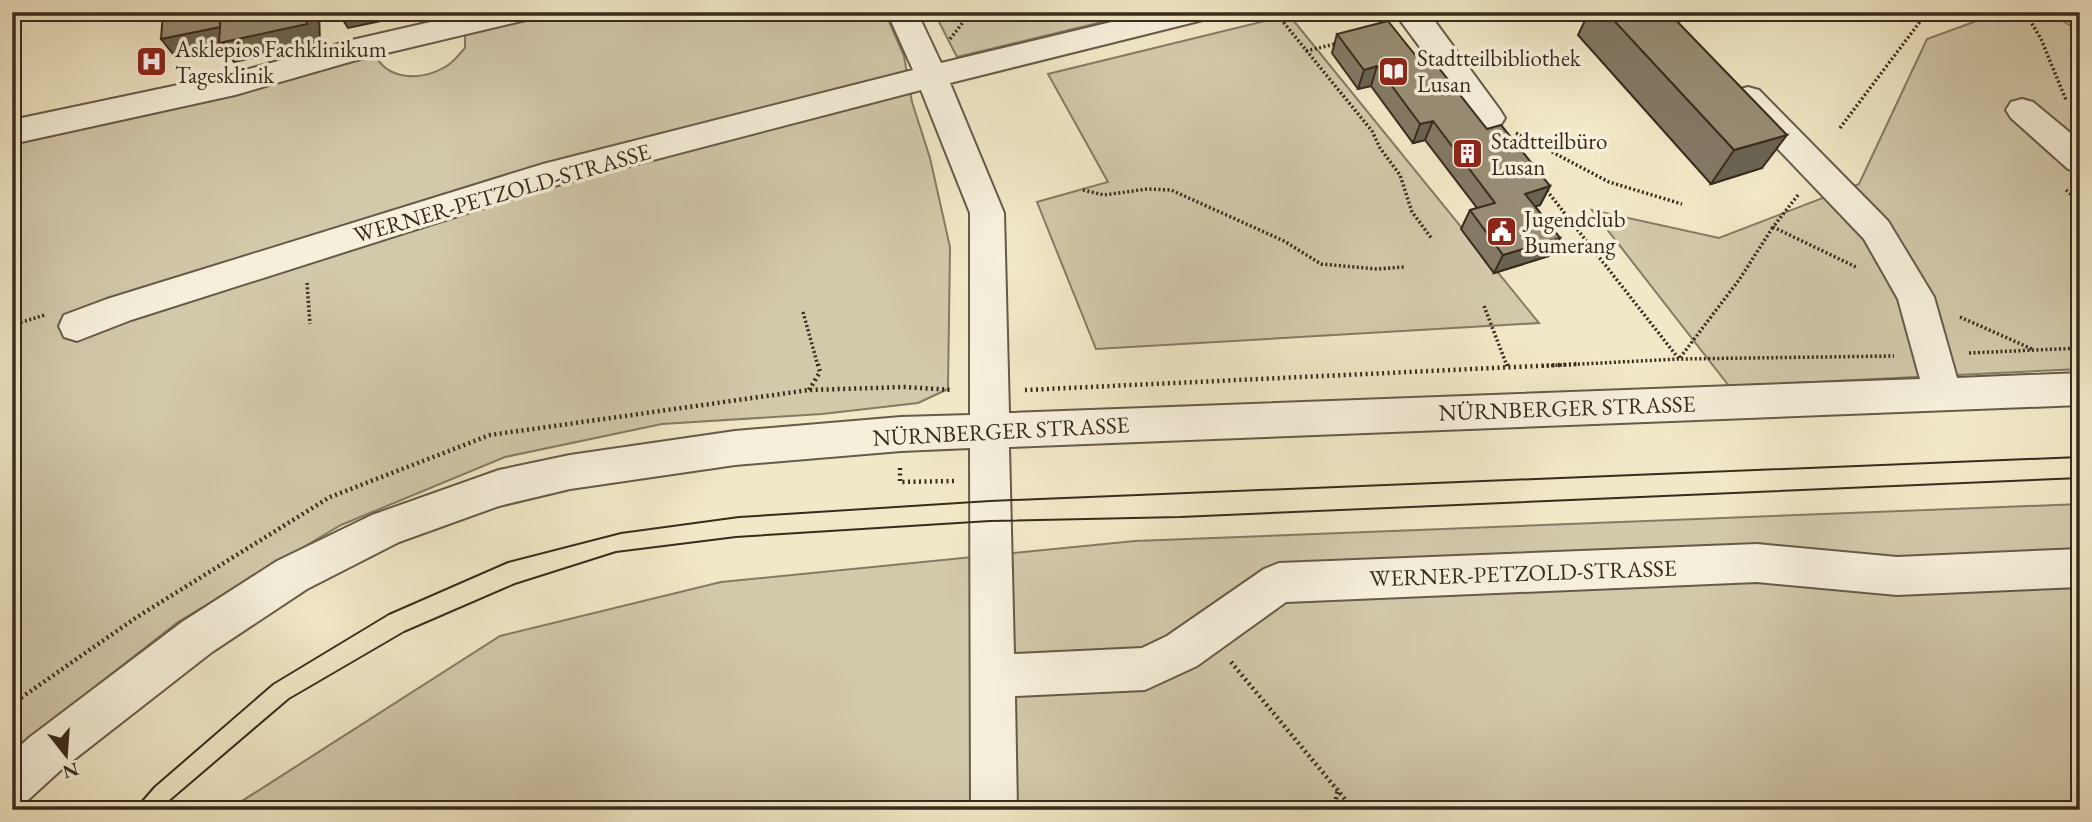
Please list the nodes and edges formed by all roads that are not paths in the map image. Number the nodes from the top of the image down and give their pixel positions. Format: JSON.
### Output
{"nodes":[{"id":1,"x":519,"y":12,"type":"edge"},
{"id":2,"x":902,"y":12,"type":"edge"},
{"id":3,"x":1195,"y":12,"type":"edge"},
{"id":4,"x":1409,"y":12,"type":"edge"},
{"id":5,"x":932,"y":77,"type":"junction"},
{"id":6,"x":1731,"y":80,"type":"edge"},
{"id":7,"x":2022,"y":110,"type":"dead end"},
{"id":8,"x":1489,"y":118,"type":"road end"},
{"id":9,"x":12,"y":132,"type":"edge"},
{"id":10,"x":2080,"y":160,"type":"edge"},
{"id":11,"x":77,"y":326,"type":"dead end"},
{"id":12,"x":2080,"y":389,"type":"edge"},
{"id":13,"x":1943,"y":394,"type":"junction"},
{"id":14,"x":989,"y":430,"type":"junction"},
{"id":15,"x":2080,"y":568,"type":"edge"},
{"id":16,"x":991,"y":676,"type":"junction"},
{"id":17,"x":12,"y":784,"type":"edge"},
{"id":18,"x":994,"y":810,"type":"edge"}],
"edges":[{"from":1,"to":9,"type":"street"},
{"from":2,"to":5,"type":"street"},
{"from":3,"to":5,"type":"street","name":"WERNER-PETZOLD-STRASSE"},
{"from":4,"to":8,"type":"street"},
{"from":5,"to":11,"type":"street","name":"WERNER-PETZOLD-STRASSE"},
{"from":5,"to":14,"type":"street"},
{"from":6,"to":13,"type":"street"},
{"from":7,"to":10,"type":"street"},
{"from":12,"to":13,"type":"street","name":"NÜRNBERGER STRASSE"},
{"from":13,"to":14,"type":"street","name":"NÜRNBERGER STRASSE"},
{"from":14,"to":16,"type":"street"},
{"from":14,"to":17,"type":"street","name":"NÜRNBERGER STRASSE"},
{"from":15,"to":16,"type":"street","name":"WERNER-PETZOLD-STRASSE"},
{"from":16,"to":18,"type":"street"}]}
